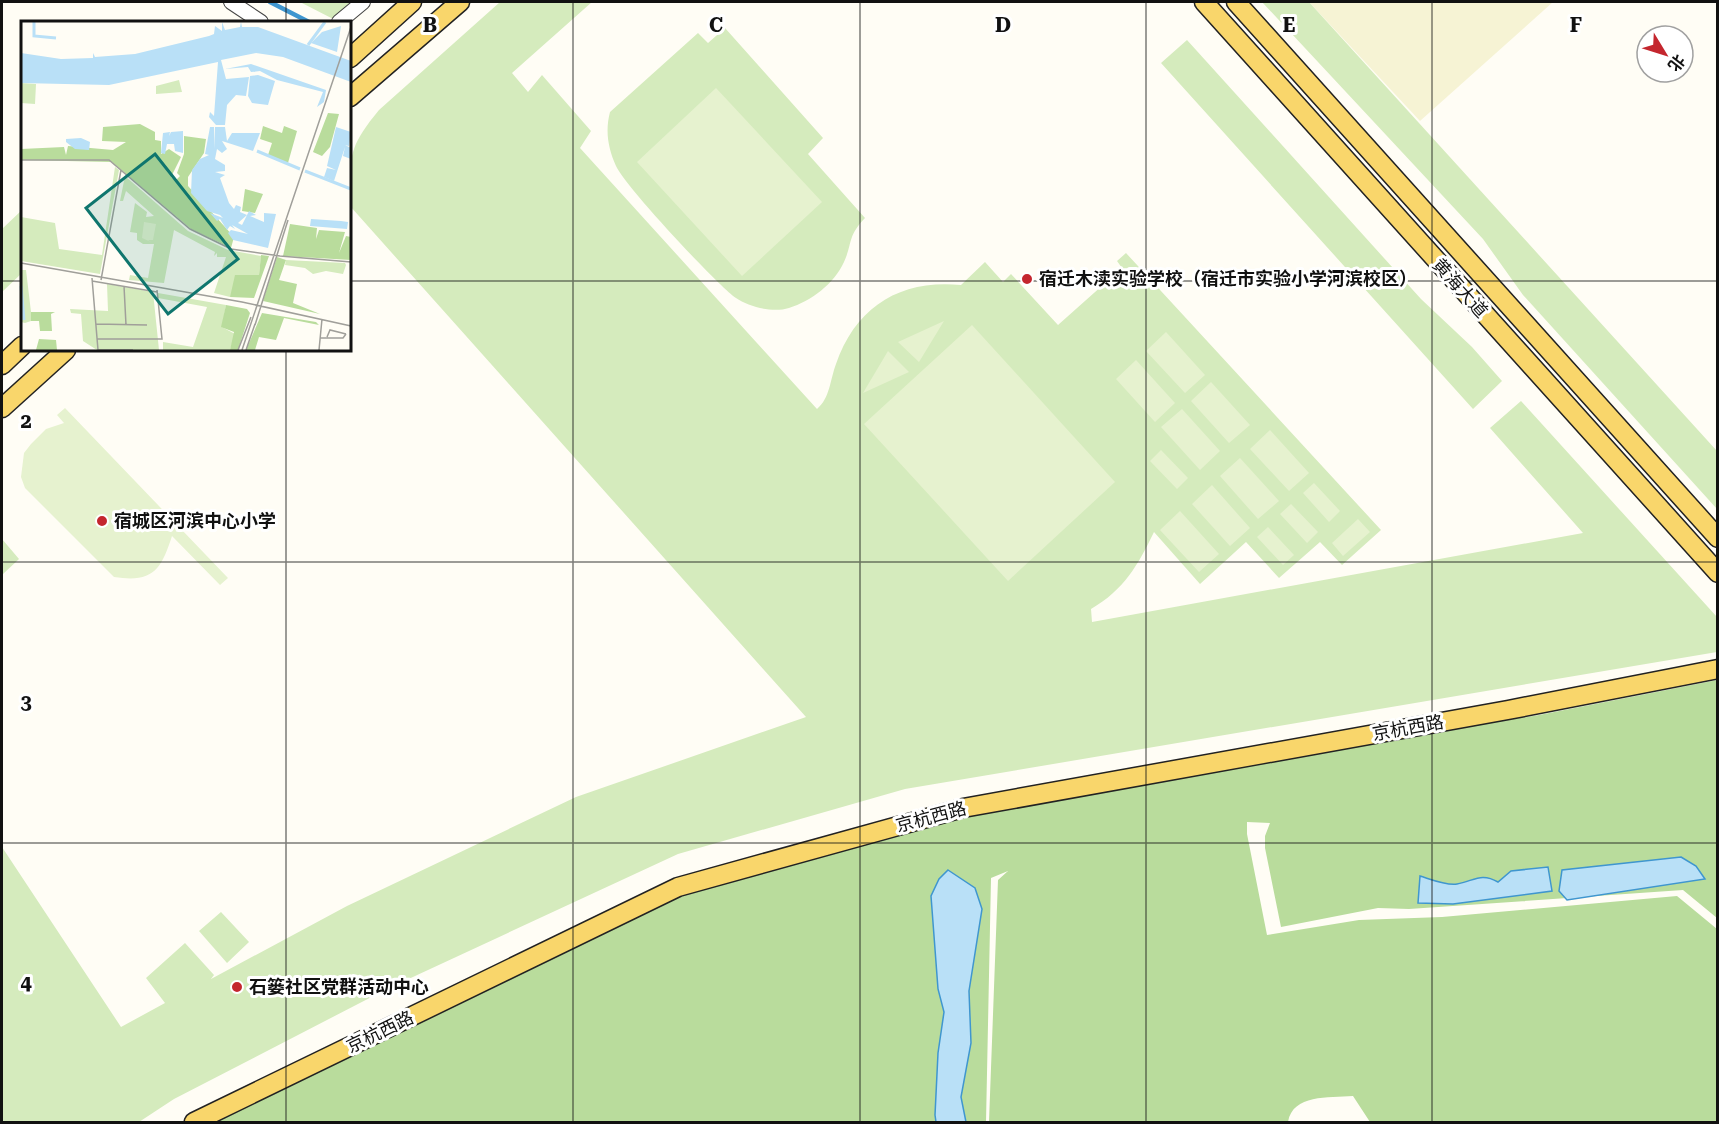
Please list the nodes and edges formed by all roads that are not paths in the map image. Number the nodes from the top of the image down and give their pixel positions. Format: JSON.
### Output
{"nodes":[{"id":1,"x":231,"y":2,"type":"edge"},
{"id":2,"x":363,"y":2,"type":"edge"},
{"id":3,"x":412,"y":2,"type":"edge"},
{"id":4,"x":460,"y":2,"type":"edge"},
{"id":5,"x":1204,"y":2,"type":"edge"},
{"id":6,"x":1236,"y":2,"type":"edge"},
{"id":7,"x":260,"y":21,"type":"edge"},
{"id":8,"x":340,"y":21,"type":"edge"},
{"id":9,"x":351,"y":57,"type":"edge"},
{"id":10,"x":351,"y":96,"type":"edge"},
{"id":11,"x":21,"y":347,"type":"edge"},
{"id":12,"x":65,"y":351,"type":"edge"},
{"id":13,"x":2,"y":365,"type":"edge"},
{"id":14,"x":2,"y":408,"type":"edge"},
{"id":15,"x":1718,"y":538,"type":"edge"},
{"id":16,"x":1718,"y":573,"type":"edge"},
{"id":17,"x":1718,"y":669,"type":"edge"},
{"id":18,"x":194,"y":1122,"type":"edge"}],
"edges":[{"from":1,"to":7,"type":"street"},
{"from":2,"to":8,"type":"street"},
{"from":3,"to":9,"type":"main road"},
{"from":4,"to":10,"type":"main road"},
{"from":5,"to":16,"type":"main road","name":"黄海大道"},
{"from":6,"to":15,"type":"main road","name":"黄海大道"},
{"from":11,"to":13,"type":"main road"},
{"from":12,"to":14,"type":"main road"},
{"from":17,"to":18,"type":"main road","name":"京杭西路"}]}
